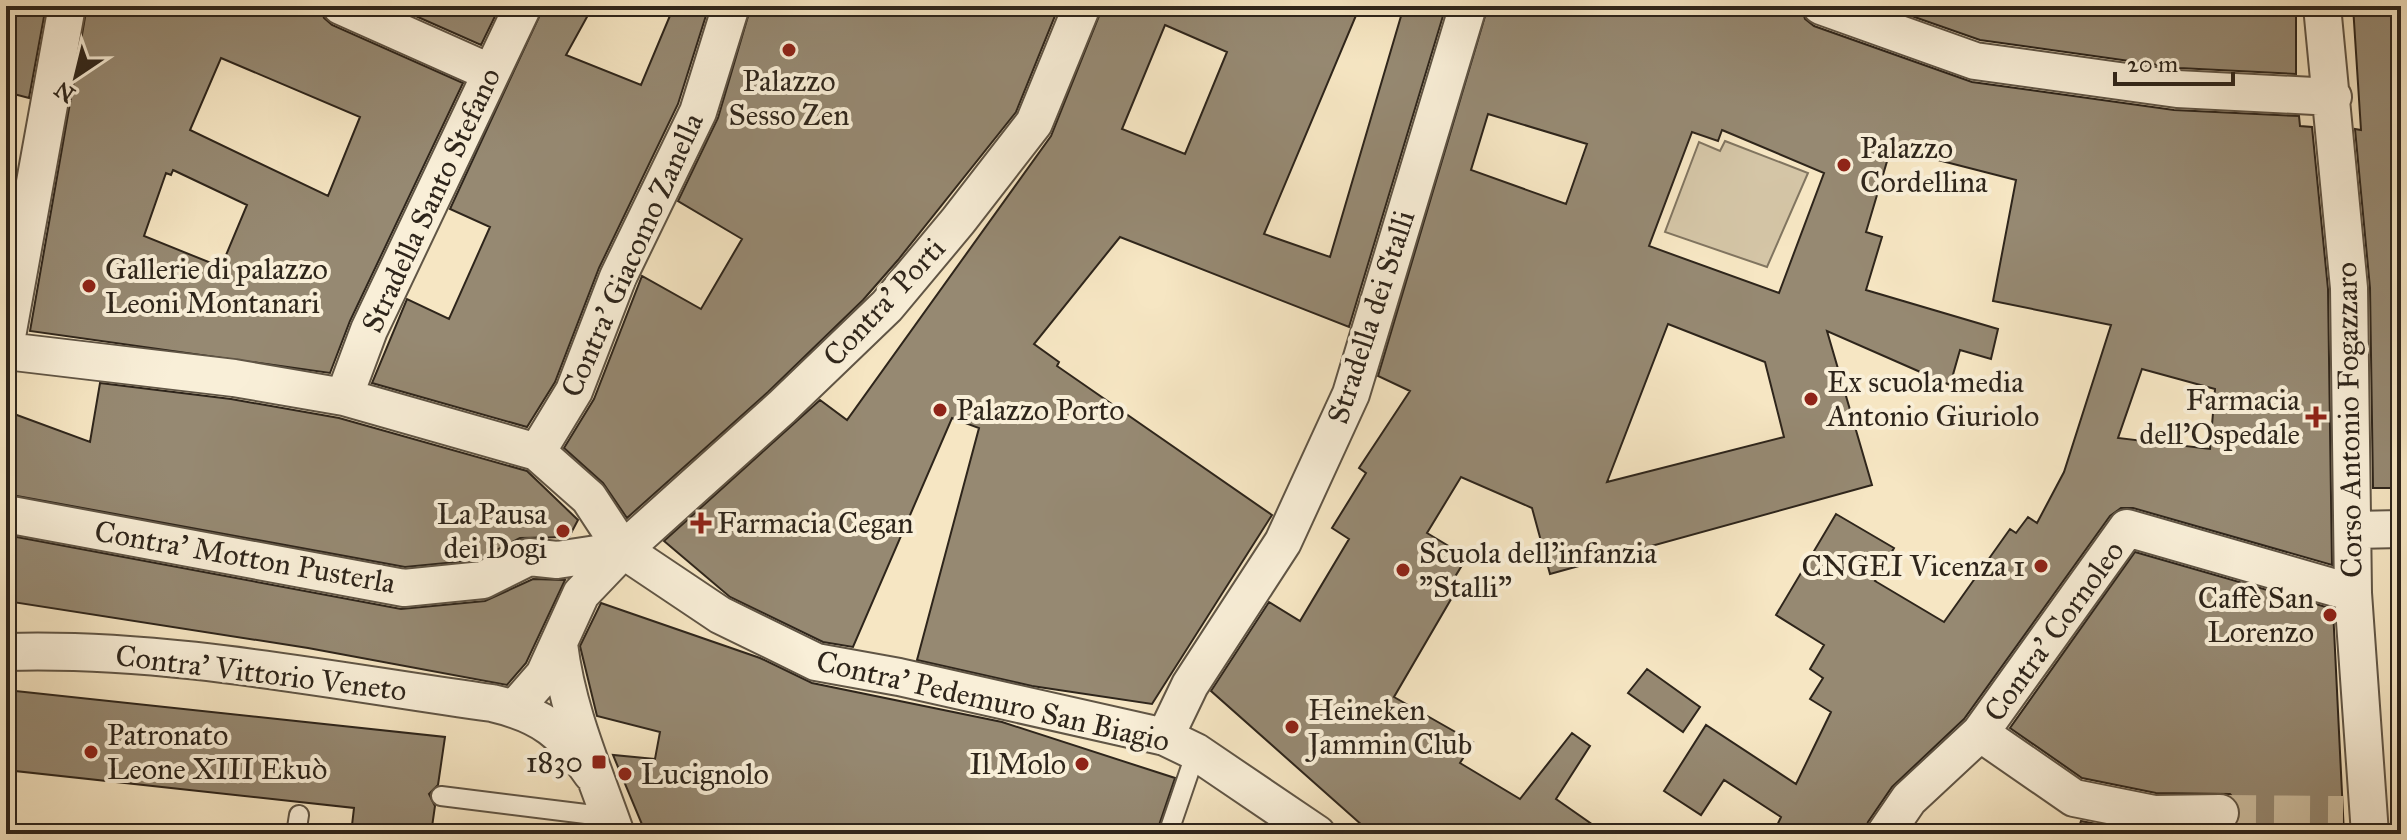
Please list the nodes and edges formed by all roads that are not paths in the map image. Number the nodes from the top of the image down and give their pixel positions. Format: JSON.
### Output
{"nodes":[{"id":1,"x":67,"y":6,"type":"edge"},
{"id":2,"x":341,"y":6,"type":"edge"},
{"id":3,"x":523,"y":6,"type":"edge"},
{"id":4,"x":731,"y":6,"type":"edge"},
{"id":5,"x":1082,"y":6,"type":"edge"},
{"id":6,"x":1468,"y":6,"type":"edge"},
{"id":7,"x":1821,"y":6,"type":"edge"},
{"id":8,"x":2322,"y":6,"type":"edge"},
{"id":9,"x":489,"y":72,"type":"junction"},
{"id":10,"x":2333,"y":97,"type":"junction"},
{"id":11,"x":6,"y":342,"type":"edge"},
{"id":12,"x":6,"y":351,"type":"edge"},
{"id":13,"x":344,"y":397,"type":"junction"},
{"id":14,"x":537,"y":452,"type":"junction"},
{"id":15,"x":6,"y":514,"type":"edge"},
{"id":16,"x":2401,"y":529,"type":"edge"},
{"id":17,"x":2354,"y":530,"type":"junction"},
{"id":18,"x":623,"y":550,"type":"junction"},
{"id":19,"x":2353,"y":593,"type":"junction"},
{"id":20,"x":559,"y":644,"type":"junction"},
{"id":21,"x":6,"y":652,"type":"edge"},
{"id":22,"x":515,"y":708,"type":"junction"},
{"id":23,"x":1980,"y":733,"type":"junction"},
{"id":24,"x":1181,"y":745,"type":"junction"},
{"id":25,"x":592,"y":774,"type":"junction"},
{"id":26,"x":441,"y":796,"type":"dead end"},
{"id":27,"x":2220,"y":813,"type":"tunnel mouth"},
{"id":28,"x":299,"y":815,"type":"dead end"},
{"id":29,"x":2360,"y":820,"type":"edge"},
{"id":30,"x":613,"y":825,"type":"edge"},
{"id":31,"x":296,"y":834,"type":"edge"},
{"id":32,"x":1168,"y":834,"type":"edge"},
{"id":33,"x":1317,"y":834,"type":"edge"},
{"id":34,"x":1885,"y":834,"type":"edge"}],
"edges":[{"from":1,"to":11,"type":"street"},
{"from":2,"to":9,"type":"street"},
{"from":3,"to":9,"type":"street","name":"Stradella Santo Stefano"},
{"from":4,"to":14,"type":"street","name":"Contra' Giacomo Zanella"},
{"from":5,"to":18,"type":"street","name":"Contra' Porti"},
{"from":6,"to":24,"type":"street","name":"Stradella dei Stalli"},
{"from":7,"to":10,"type":"street"},
{"from":8,"to":10,"type":"street","name":"Corso Antonio Fogazzaro"},
{"from":9,"to":13,"type":"street","name":"Stradella Santo Stefano"},
{"from":10,"to":17,"type":"street","name":"Corso Antonio Fogazzaro"},
{"from":12,"to":13,"type":"street"},
{"from":13,"to":14,"type":"street"},
{"from":14,"to":18,"type":"street"},
{"from":15,"to":18,"type":"street","name":"Contra' Motton Pusterla"},
{"from":16,"to":17,"type":"street"},
{"from":17,"to":19,"type":"street","name":"Corso Antonio Fogazzaro"},
{"from":18,"to":20,"type":"street","name":"Contra' Porti"},
{"from":18,"to":24,"type":"street","name":"Contra' Pedemuro San Biagio"},
{"from":19,"to":23,"type":"street","name":"Contra' Cornoleo"},
{"from":19,"to":29,"type":"street","name":"Corso Antonio Fogazzaro"},
{"from":20,"to":22,"type":"street"},
{"from":20,"to":25,"type":"street"},
{"from":21,"to":22,"type":"street","name":"Contra' Vittorio Veneto"},
{"from":22,"to":25,"type":"street","name":"Contra' Vittorio Veneto"},
{"from":23,"to":27,"type":"street"},
{"from":23,"to":34,"type":"street","name":"Contra' Cornoleo"},
{"from":24,"to":32,"type":"lane"},
{"from":24,"to":33,"type":"street","name":"Contra' Pedemuro San Biagio"},
{"from":25,"to":30,"type":"street"},
{"from":26,"to":30,"type":"lane"},
{"from":28,"to":31,"type":"lane"}]}
